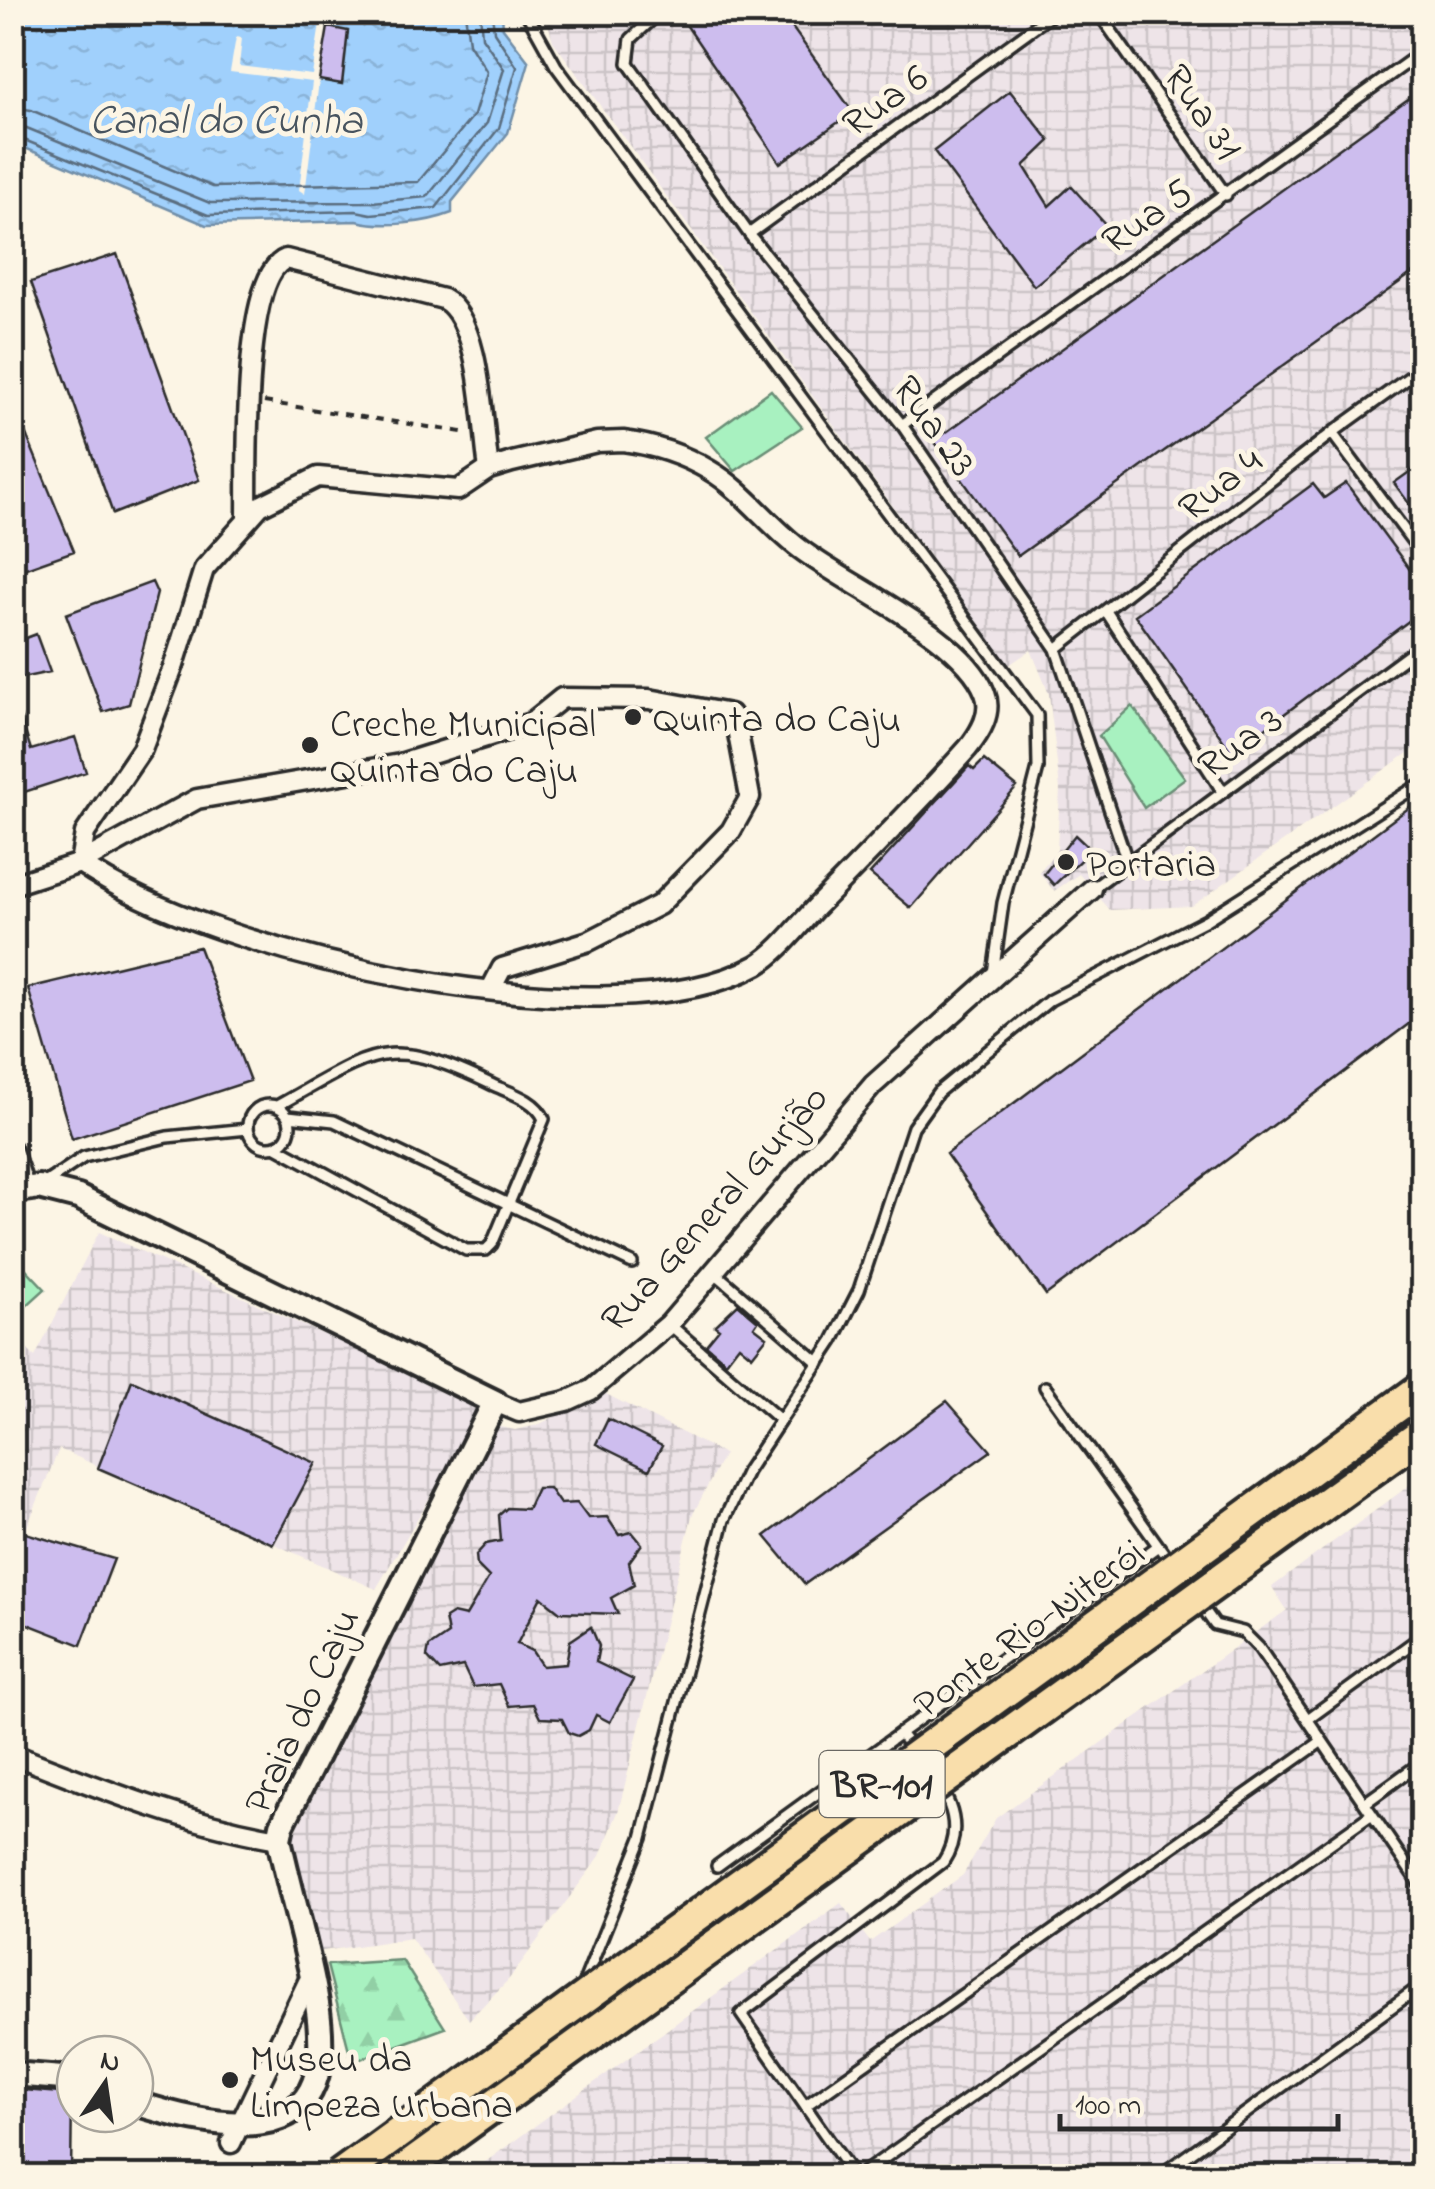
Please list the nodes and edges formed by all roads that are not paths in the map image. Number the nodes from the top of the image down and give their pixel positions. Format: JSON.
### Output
{"nodes":[{"id":1,"x":526,"y":12,"type":"edge"},
{"id":2,"x":660,"y":12,"type":"edge"},
{"id":3,"x":1055,"y":12,"type":"edge"},
{"id":4,"x":1098,"y":12,"type":"edge"},
{"id":5,"x":1422,"y":52,"type":"edge"},
{"id":6,"x":1226,"y":196,"type":"junction"},
{"id":7,"x":748,"y":234,"type":"junction"},
{"id":8,"x":1422,"y":368,"type":"edge"},
{"id":9,"x":902,"y":424,"type":"junction"},
{"id":10,"x":1332,"y":432,"type":"junction"},
{"id":11,"x":490,"y":469,"type":"junction"},
{"id":12,"x":247,"y":518,"type":"junction"},
{"id":13,"x":1422,"y":554,"type":"edge"},
{"id":14,"x":1106,"y":611,"type":"junction"},
{"id":15,"x":1422,"y":644,"type":"edge"},
{"id":16,"x":1056,"y":649,"type":"junction"},
{"id":17,"x":1422,"y":783,"type":"edge"},
{"id":18,"x":1221,"y":790,"type":"junction"},
{"id":19,"x":1127,"y":861,"type":"junction"},
{"id":20,"x":80,"y":864,"type":"junction"},
{"id":21,"x":12,"y":884,"type":"edge"},
{"id":22,"x":1092,"y":889,"type":"joint"},
{"id":23,"x":992,"y":977,"type":"junction"},
{"id":24,"x":492,"y":989,"type":"junction"},
{"id":25,"x":278,"y":1106,"type":"junction"},
{"id":26,"x":288,"y":1116,"type":"junction"},
{"id":27,"x":248,"y":1129,"type":"junction"},
{"id":28,"x":275,"y":1146,"type":"junction"},
{"id":29,"x":12,"y":1151,"type":"edge"},
{"id":30,"x":25,"y":1188,"type":"edge"},
{"id":31,"x":510,"y":1201,"type":"junction"},
{"id":32,"x":632,"y":1262,"type":"dead end"},
{"id":33,"x":713,"y":1271,"type":"junction"},
{"id":34,"x":669,"y":1324,"type":"junction"},
{"id":35,"x":819,"y":1363,"type":"junction"},
{"id":36,"x":1045,"y":1388,"type":"dead end"},
{"id":37,"x":1422,"y":1388,"type":"edge"},
{"id":38,"x":495,"y":1402,"type":"junction"},
{"id":39,"x":780,"y":1420,"type":"junction"},
{"id":40,"x":1422,"y":1434,"type":"edge"},
{"id":41,"x":1158,"y":1546,"type":"junction"},
{"id":42,"x":1422,"y":1636,"type":"edge"},
{"id":43,"x":1308,"y":1719,"type":"junction"},
{"id":44,"x":900,"y":1733,"type":"junction"},
{"id":45,"x":1322,"y":1741,"type":"junction"},
{"id":46,"x":12,"y":1754,"type":"edge"},
{"id":47,"x":1422,"y":1762,"type":"edge"},
{"id":48,"x":1365,"y":1803,"type":"junction"},
{"id":49,"x":1372,"y":1814,"type":"junction"},
{"id":50,"x":279,"y":1840,"type":"junction"},
{"id":51,"x":718,"y":1866,"type":"dead end"},
{"id":52,"x":1422,"y":1888,"type":"edge"},
{"id":53,"x":308,"y":1982,"type":"junction"},
{"id":54,"x":1422,"y":1985,"type":"edge"},
{"id":55,"x":12,"y":2074,"type":"edge"},
{"id":56,"x":55,"y":2077,"type":"edge"},
{"id":57,"x":805,"y":2106,"type":"junction"},
{"id":58,"x":155,"y":2113,"type":"edge"},
{"id":59,"x":250,"y":2144,"type":"junction"},
{"id":60,"x":339,"y":2176,"type":"edge"},
{"id":61,"x":356,"y":2176,"type":"edge"},
{"id":62,"x":396,"y":2176,"type":"edge"},
{"id":63,"x":856,"y":2176,"type":"edge"},
{"id":64,"x":1159,"y":2176,"type":"edge"}],
"edges":[{"from":1,"to":23,"type":"lane"},
{"from":2,"to":7,"type":"lane","name":"Rua 23"},
{"from":3,"to":7,"type":"lane","name":"Rua 6"},
{"from":4,"to":6,"type":"lane","name":"Rua 31"},
{"from":5,"to":6,"type":"lane","name":"Rua 5"},
{"from":6,"to":9,"type":"lane","name":"Rua 5"},
{"from":7,"to":9,"type":"lane","name":"Rua 23"},
{"from":8,"to":10,"type":"lane","name":"Rua 4"},
{"from":9,"to":16,"type":"lane","name":"Rua 23"},
{"from":10,"to":13,"type":"lane"},
{"from":10,"to":14,"type":"lane","name":"Rua 4"},
{"from":11,"to":12,"type":"street"},
{"from":11,"to":12,"type":"street"},
{"from":11,"to":24,"type":"street"},
{"from":12,"to":20,"type":"street"},
{"from":14,"to":16,"type":"lane","name":"Rua 4"},
{"from":14,"to":18,"type":"lane"},
{"from":15,"to":18,"type":"lane","name":"Rua 3"},
{"from":16,"to":19,"type":"lane","name":"Rua 23"},
{"from":17,"to":35,"type":"lane"},
{"from":18,"to":19,"type":"lane","name":"Rua 3"},
{"from":19,"to":22,"type":"lane","name":"Rua 3"},
{"from":20,"to":21,"type":"street"},
{"from":20,"to":24,"type":"street"},
{"from":20,"to":24,"type":"street"},
{"from":22,"to":23,"type":"street","name":"Rua General Gurjão"},
{"from":23,"to":33,"type":"street","name":"Rua General Gurjão"},
{"from":25,"to":26,"type":"lane"},
{"from":25,"to":27,"type":"lane"},
{"from":25,"to":31,"type":"lane"},
{"from":26,"to":28,"type":"lane"},
{"from":26,"to":31,"type":"lane"},
{"from":27,"to":28,"type":"lane"},
{"from":27,"to":30,"type":"lane"},
{"from":28,"to":31,"type":"lane"},
{"from":29,"to":30,"type":"street"},
{"from":30,"to":38,"type":"street","name":"Rua General Gurjão"},
{"from":31,"to":32,"type":"lane"},
{"from":33,"to":34,"type":"street","name":"Rua General Gurjão"},
{"from":33,"to":35,"type":"lane"},
{"from":34,"to":38,"type":"street","name":"Rua General Gurjão"},
{"from":34,"to":39,"type":"lane"},
{"from":35,"to":39,"type":"lane"},
{"from":36,"to":41,"type":"lane"},
{"from":37,"to":60,"type":"highway","name":"Ponte Rio-Niterói","number":"BR-101","bridge":true},
{"from":38,"to":50,"type":"street","name":"Praia do Caju"},
{"from":39,"to":61,"type":"lane"},
{"from":40,"to":62,"type":"highway","name":"Ponte Rio-Niterói","number":"BR-101","bridge":true},
{"from":41,"to":43,"type":"lane"},
{"from":41,"to":44,"type":"lane"},
{"from":42,"to":43,"type":"lane"},
{"from":43,"to":45,"type":"lane"},
{"from":44,"to":51,"type":"lane"},
{"from":44,"to":57,"type":"lane"},
{"from":45,"to":48,"type":"lane"},
{"from":45,"to":57,"type":"lane"},
{"from":46,"to":50,"type":"street"},
{"from":47,"to":48,"type":"lane"},
{"from":48,"to":49,"type":"lane"},
{"from":49,"to":52,"type":"lane"},
{"from":49,"to":63,"type":"lane"},
{"from":50,"to":53,"type":"street","name":"Praia do Caju"},
{"from":53,"to":59,"type":"street"},
{"from":53,"to":59,"type":"street","name":"Praia do Caju"},
{"from":54,"to":64,"type":"lane"},
{"from":55,"to":56,"type":"street"},
{"from":57,"to":63,"type":"lane"},
{"from":58,"to":59,"type":"street"}]}
